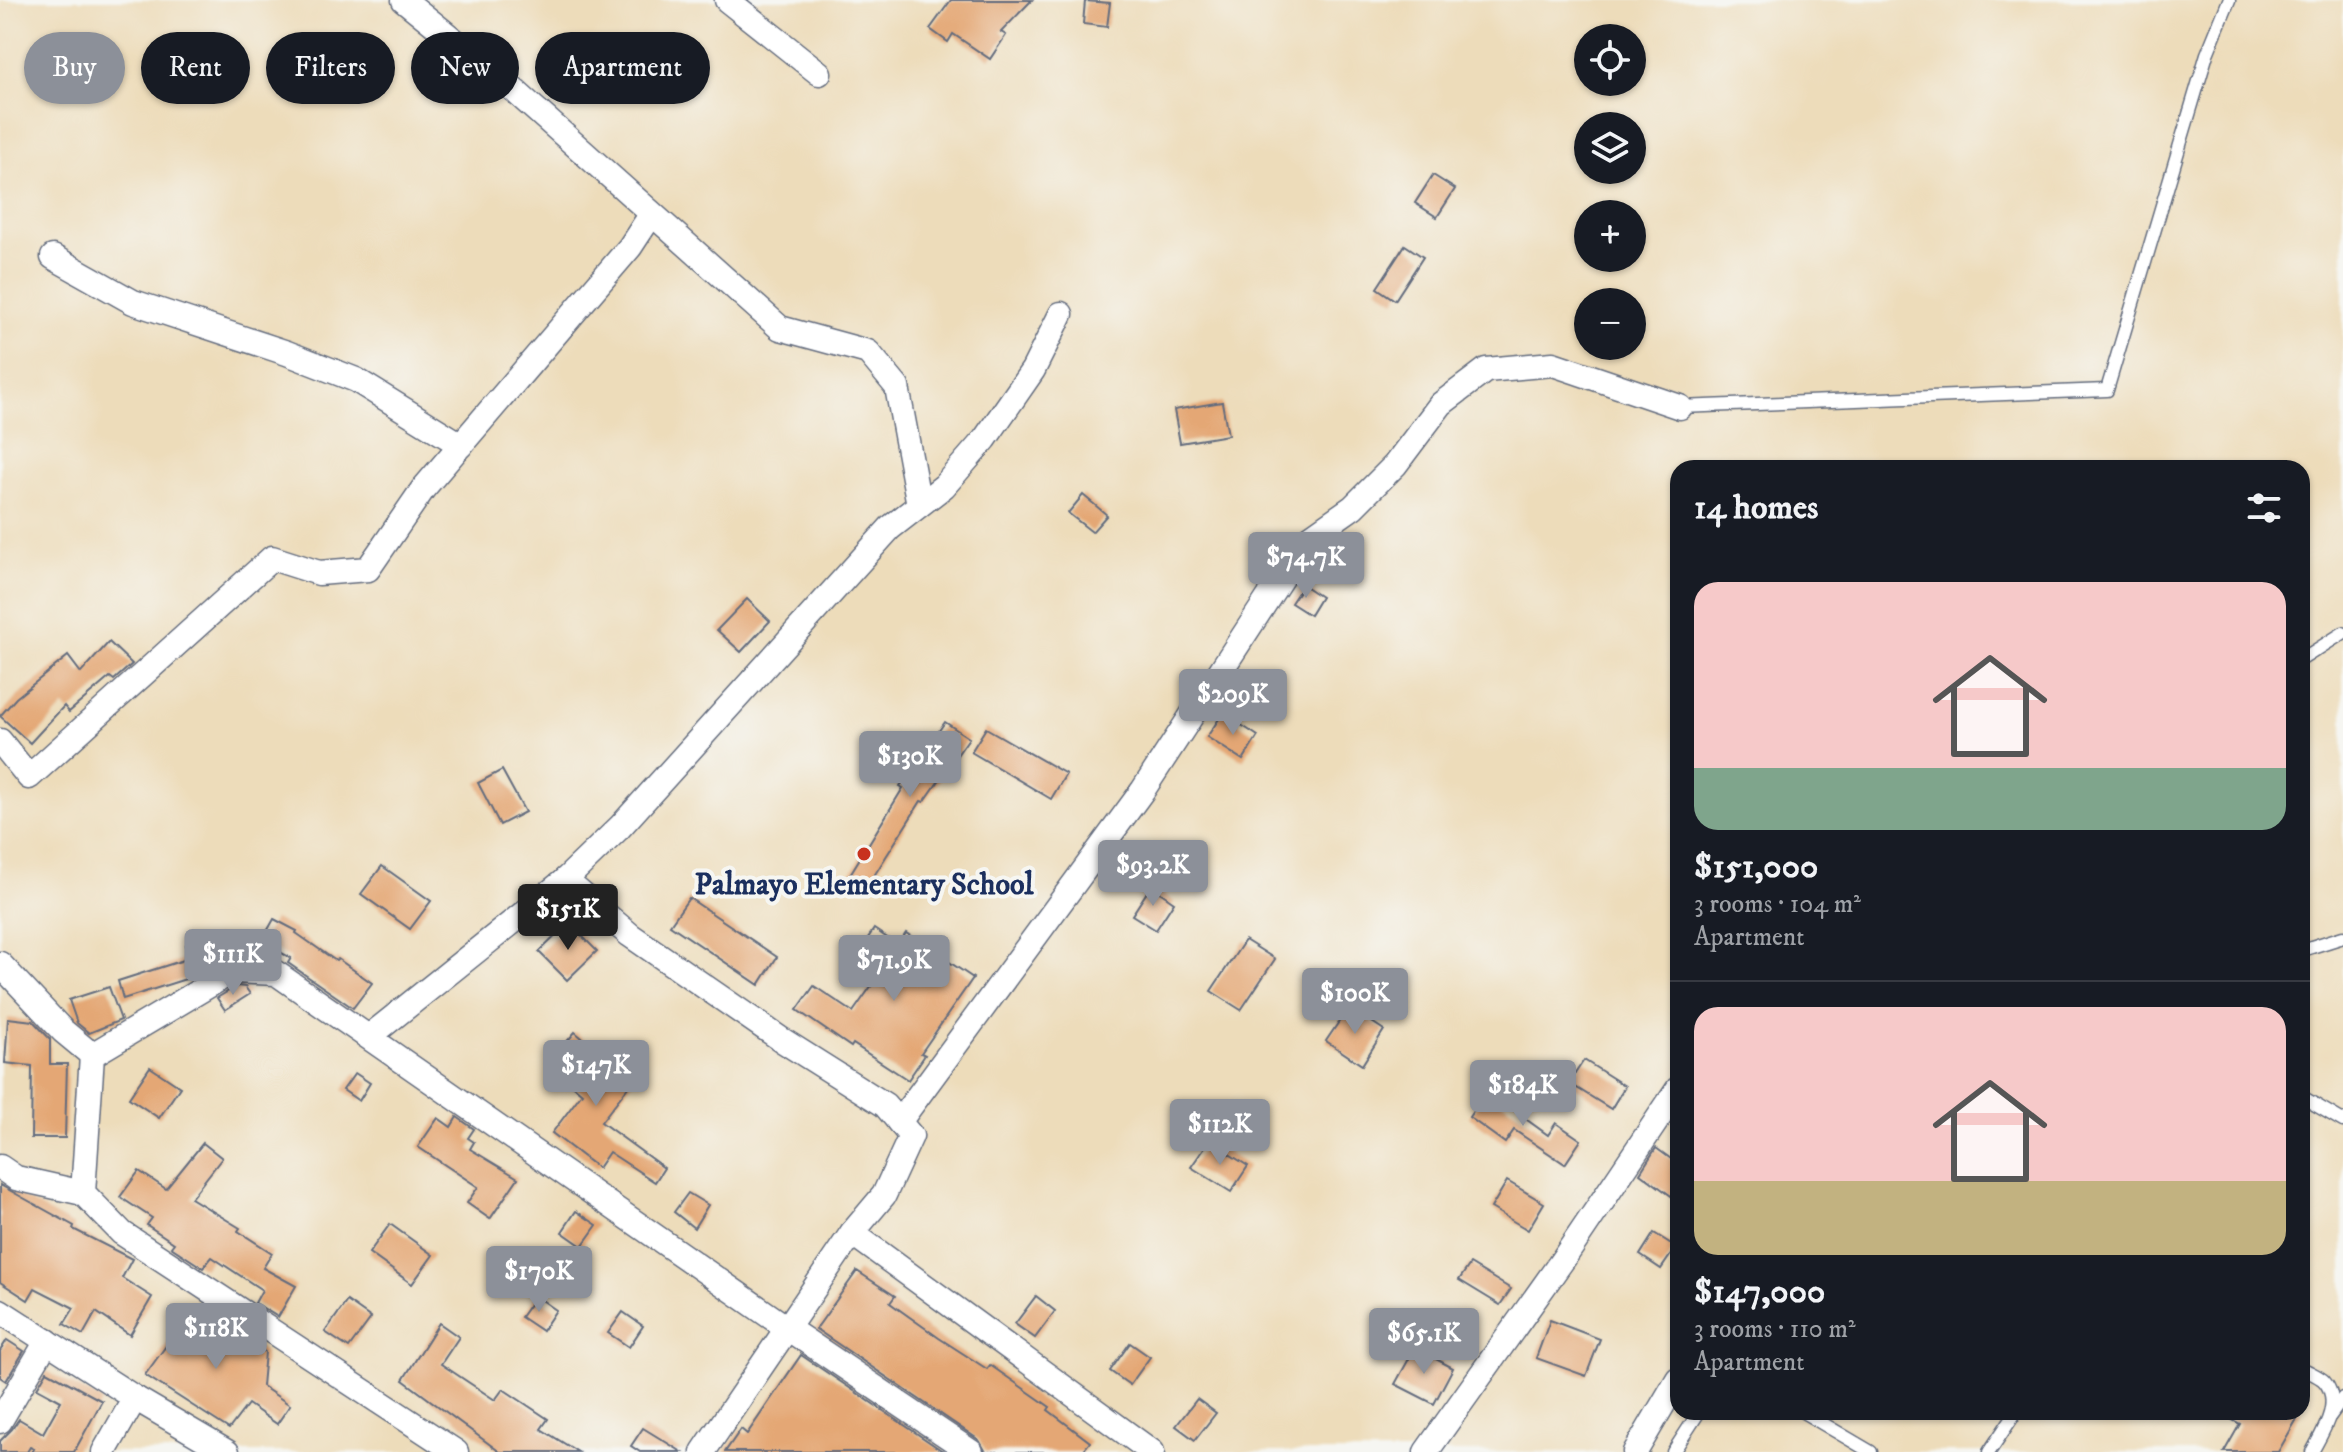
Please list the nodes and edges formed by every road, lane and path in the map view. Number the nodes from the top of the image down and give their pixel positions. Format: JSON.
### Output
{"nodes":[{"id":1,"x":404,"y":0,"type":"edge"},
{"id":2,"x":727,"y":0,"type":"edge"},
{"id":3,"x":2229,"y":0,"type":"edge"},
{"id":4,"x":819,"y":73,"type":"dead end"},
{"id":5,"x":651,"y":215,"type":"junction"},
{"id":6,"x":53,"y":257,"type":"dead end"},
{"id":7,"x":1061,"y":314,"type":"dead end"},
{"id":8,"x":1680,"y":407,"type":"joint"},
{"id":9,"x":461,"y":445,"type":"junction"},
{"id":10,"x":919,"y":505,"type":"junction"},
{"id":11,"x":2343,"y":633,"type":"edge"},
{"id":12,"x":2310,"y":654,"type":"edge"},
{"id":13,"x":0,"y":741,"type":"edge"},
{"id":14,"x":565,"y":880,"type":"junction"},
{"id":15,"x":2343,"y":937,"type":"edge"},
{"id":16,"x":2310,"y":947,"type":"edge"},
{"id":17,"x":0,"y":964,"type":"edge"},
{"id":18,"x":370,"y":1036,"type":"junction"},
{"id":19,"x":92,"y":1055,"type":"junction"},
{"id":20,"x":1670,"y":1101,"type":"edge"},
{"id":21,"x":2310,"y":1102,"type":"edge"},
{"id":22,"x":2343,"y":1121,"type":"edge"},
{"id":23,"x":899,"y":1122,"type":"junction"},
{"id":24,"x":0,"y":1167,"type":"edge"},
{"id":25,"x":83,"y":1193,"type":"junction"},
{"id":26,"x":852,"y":1233,"type":"junction"},
{"id":27,"x":0,"y":1311,"type":"edge"},
{"id":28,"x":787,"y":1328,"type":"junction"},
{"id":29,"x":47,"y":1341,"type":"junction"},
{"id":30,"x":2310,"y":1373,"type":"edge"},
{"id":31,"x":1670,"y":1393,"type":"edge"},
{"id":32,"x":135,"y":1398,"type":"junction"},
{"id":33,"x":2343,"y":1398,"type":"edge"},
{"id":34,"x":2330,"y":1416,"type":"junction"},
{"id":35,"x":1694,"y":1420,"type":"edge"},
{"id":36,"x":1817,"y":1420,"type":"edge"},
{"id":37,"x":2011,"y":1420,"type":"edge"},
{"id":38,"x":0,"y":1421,"type":"edge"},
{"id":39,"x":104,"y":1452,"type":"edge"},
{"id":40,"x":227,"y":1452,"type":"edge"},
{"id":41,"x":456,"y":1452,"type":"edge"},
{"id":42,"x":703,"y":1452,"type":"edge"},
{"id":43,"x":971,"y":1452,"type":"edge"},
{"id":44,"x":1152,"y":1452,"type":"edge"},
{"id":45,"x":1426,"y":1452,"type":"edge"},
{"id":46,"x":1635,"y":1452,"type":"edge"},
{"id":47,"x":1673,"y":1452,"type":"edge"},
{"id":48,"x":1871,"y":1452,"type":"edge"},
{"id":49,"x":1989,"y":1452,"type":"edge"},
{"id":50,"x":2312,"y":1452,"type":"edge"}],
"edges":[{"from":1,"to":5,"type":"street"},
{"from":2,"to":4,"type":"street"},
{"from":3,"to":8,"type":"lane"},
{"from":5,"to":9,"type":"street"},
{"from":5,"to":10,"type":"street"},
{"from":6,"to":9,"type":"street"},
{"from":7,"to":10,"type":"street"},
{"from":8,"to":23,"type":"street"},
{"from":9,"to":13,"type":"street"},
{"from":10,"to":14,"type":"street"},
{"from":11,"to":12,"type":"lane"},
{"from":14,"to":18,"type":"street"},
{"from":14,"to":23,"type":"street"},
{"from":15,"to":16,"type":"lane"},
{"from":17,"to":19,"type":"street"},
{"from":18,"to":19,"type":"street"},
{"from":18,"to":28,"type":"street"},
{"from":19,"to":25,"type":"street"},
{"from":20,"to":45,"type":"street"},
{"from":21,"to":22,"type":"lane"},
{"from":23,"to":26,"type":"street"},
{"from":24,"to":25,"type":"street"},
{"from":25,"to":41,"type":"street"},
{"from":26,"to":28,"type":"street"},
{"from":26,"to":44,"type":"street"},
{"from":27,"to":29,"type":"street"},
{"from":28,"to":42,"type":"street"},
{"from":28,"to":43,"type":"street"},
{"from":29,"to":32,"type":"street"},
{"from":29,"to":38,"type":"street"},
{"from":30,"to":34,"type":"lane"},
{"from":31,"to":46,"type":"street"},
{"from":32,"to":39,"type":"street"},
{"from":32,"to":40,"type":"street"},
{"from":33,"to":34,"type":"lane"},
{"from":34,"to":50,"type":"lane"},
{"from":35,"to":47,"type":"lane"},
{"from":36,"to":48,"type":"lane"},
{"from":37,"to":49,"type":"lane"}]}
